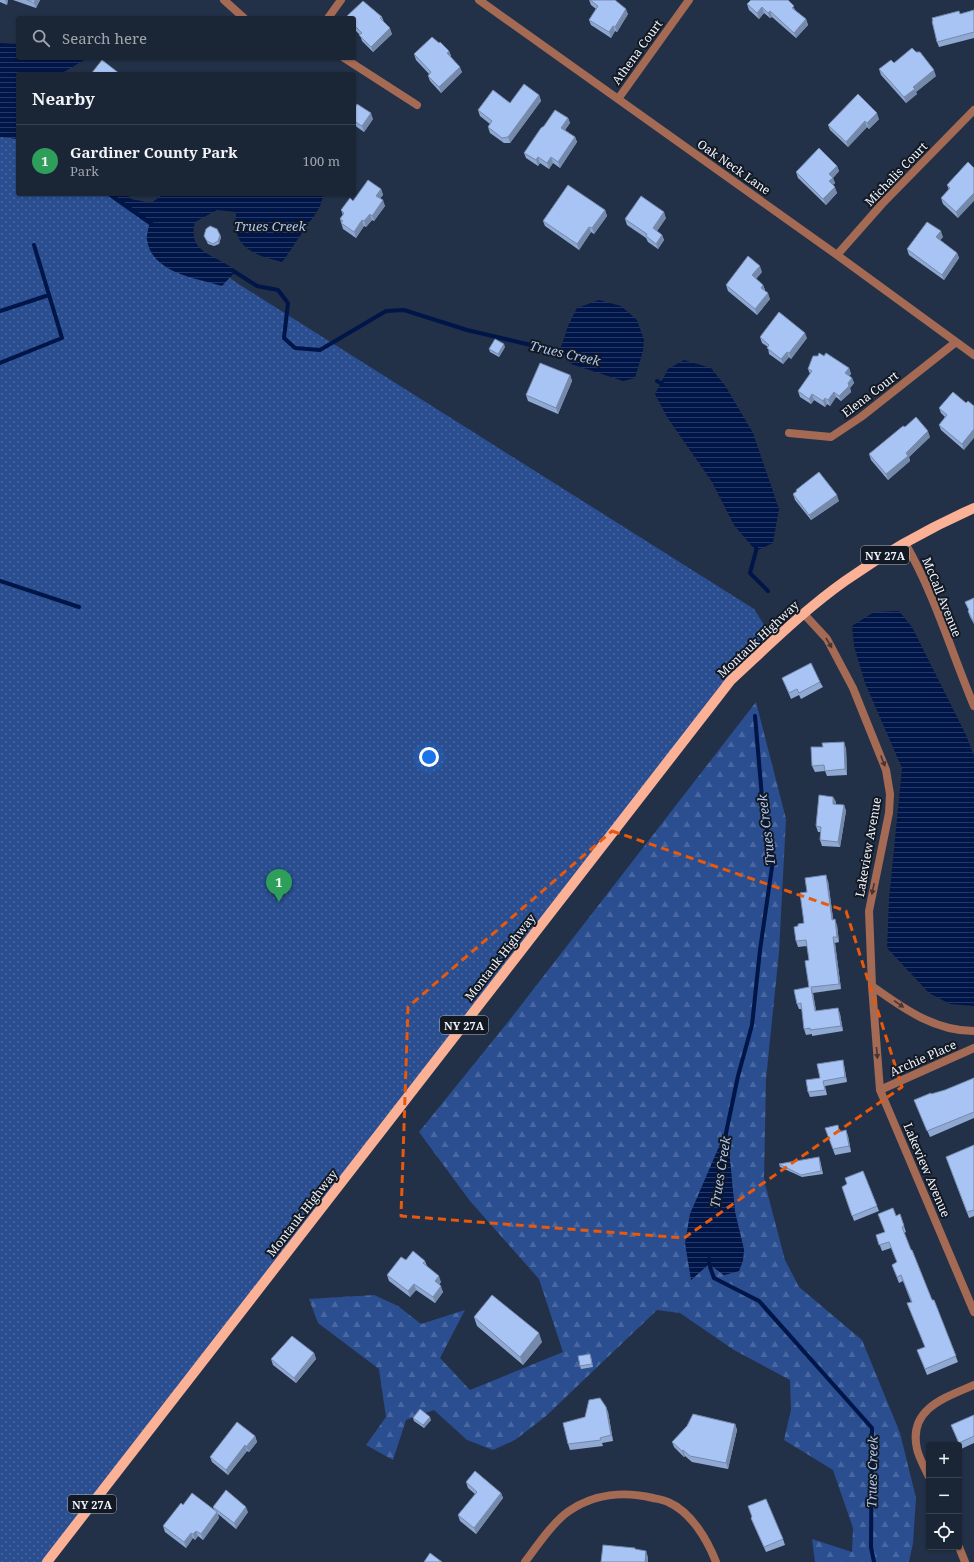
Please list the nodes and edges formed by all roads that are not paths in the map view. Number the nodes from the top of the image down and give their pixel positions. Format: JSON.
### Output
{"nodes":[{"id":1,"x":224,"y":0,"type":"edge"},
{"id":2,"x":341,"y":0,"type":"edge"},
{"id":3,"x":480,"y":0,"type":"edge"},
{"id":4,"x":689,"y":0,"type":"edge"},
{"id":5,"x":242,"y":16,"type":"edge"},
{"id":6,"x":329,"y":16,"type":"edge"},
{"id":7,"x":347,"y":60,"type":"edge"},
{"id":8,"x":618,"y":99,"type":"junction"},
{"id":9,"x":417,"y":105,"type":"dead end"},
{"id":10,"x":974,"y":110,"type":"edge"},
{"id":11,"x":837,"y":255,"type":"junction"},
{"id":12,"x":956,"y":342,"type":"junction"},
{"id":13,"x":974,"y":355,"type":"edge"},
{"id":14,"x":789,"y":433,"type":"dead end"},
{"id":15,"x":974,"y":508,"type":"edge"},
{"id":16,"x":905,"y":543,"type":"junction"},
{"id":17,"x":804,"y":614,"type":"junction"},
{"id":18,"x":973,"y":700,"type":"edge"},
{"id":19,"x":872,"y":986,"type":"junction"},
{"id":20,"x":974,"y":1031,"type":"edge"},
{"id":21,"x":974,"y":1048,"type":"edge"},
{"id":22,"x":880,"y":1090,"type":"junction"},
{"id":23,"x":974,"y":1312,"type":"edge"},
{"id":24,"x":974,"y":1385,"type":"edge"},
{"id":25,"x":926,"y":1470,"type":"edge"},
{"id":26,"x":960,"y":1550,"type":"edge"},
{"id":27,"x":48,"y":1562,"type":"edge"},
{"id":28,"x":526,"y":1562,"type":"edge"},
{"id":29,"x":716,"y":1562,"type":"edge"},
{"id":30,"x":965,"y":1562,"type":"edge"}],
"edges":[{"from":1,"to":5,"type":"street"},
{"from":2,"to":6,"type":"street"},
{"from":3,"to":8,"type":"street","name":"Oak Neck Lane"},
{"from":4,"to":8,"type":"street","name":"Athena Court"},
{"from":7,"to":9,"type":"street"},
{"from":8,"to":11,"type":"street","name":"Oak Neck Lane"},
{"from":10,"to":11,"type":"street","name":"Michalis Court"},
{"from":11,"to":12,"type":"street","name":"Oak Neck Lane"},
{"from":12,"to":13,"type":"street","name":"Oak Neck Lane"},
{"from":12,"to":14,"type":"street","name":"Elena Court"},
{"from":15,"to":16,"type":"main road","name":"Montauk Highway","number":"NY 27A"},
{"from":16,"to":17,"type":"main road","name":"Montauk Highway","number":"NY 27A"},
{"from":16,"to":18,"type":"street","name":"McCall Avenue"},
{"from":17,"to":19,"type":"street","name":"Lakeview Avenue","one_way":true},
{"from":17,"to":27,"type":"main road","name":"Montauk Highway","number":"NY 27A"},
{"from":19,"to":20,"type":"street","one_way":true},
{"from":19,"to":22,"type":"street","name":"Lakeview Avenue","one_way":true},
{"from":21,"to":22,"type":"street","name":"Archie Place"},
{"from":22,"to":23,"type":"street","name":"Lakeview Avenue"},
{"from":24,"to":25,"type":"street"},
{"from":26,"to":30,"type":"street"},
{"from":28,"to":29,"type":"street"}]}
